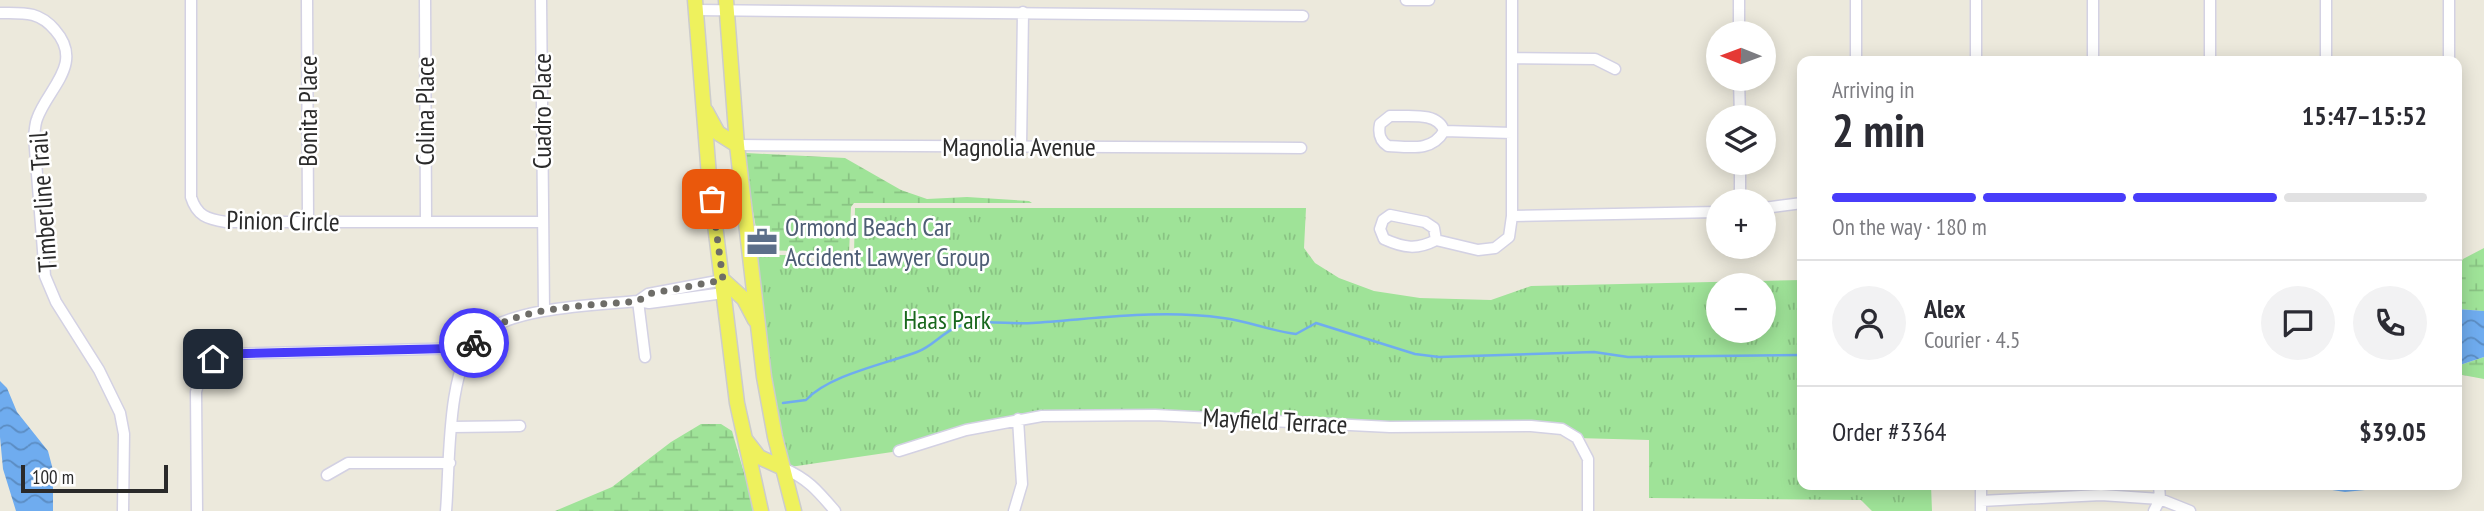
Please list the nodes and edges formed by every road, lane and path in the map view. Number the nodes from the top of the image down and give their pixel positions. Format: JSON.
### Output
{"nodes":[{"id":1,"x":191,"y":0,"type":"edge"},
{"id":2,"x":307,"y":0,"type":"edge"},
{"id":3,"x":425,"y":0,"type":"edge"},
{"id":4,"x":541,"y":0,"type":"edge"},
{"id":5,"x":1406,"y":0,"type":"edge"},
{"id":6,"x":1429,"y":0,"type":"edge"},
{"id":7,"x":1512,"y":0,"type":"edge"},
{"id":8,"x":1739,"y":0,"type":"edge"},
{"id":9,"x":1856,"y":0,"type":"edge"},
{"id":10,"x":1976,"y":0,"type":"edge"},
{"id":11,"x":2094,"y":0,"type":"edge"},
{"id":12,"x":2210,"y":0,"type":"edge"},
{"id":13,"x":2326,"y":0,"type":"edge"},
{"id":14,"x":2449,"y":0,"type":"edge"},
{"id":15,"x":696,"y":5,"type":"edge"},
{"id":16,"x":726,"y":5,"type":"edge"},
{"id":17,"x":1023,"y":12,"type":"junction"},
{"id":18,"x":0,"y":13,"type":"edge"},
{"id":19,"x":1303,"y":16,"type":"dead end"},
{"id":20,"x":1739,"y":21,"type":"edge"},
{"id":21,"x":1856,"y":56,"type":"edge"},
{"id":22,"x":1976,"y":56,"type":"edge"},
{"id":23,"x":2093,"y":56,"type":"edge"},
{"id":24,"x":2210,"y":56,"type":"edge"},
{"id":25,"x":2326,"y":56,"type":"edge"},
{"id":26,"x":2449,"y":56,"type":"edge"},
{"id":27,"x":1512,"y":58,"type":"junction"},
{"id":28,"x":1615,"y":69,"type":"dead end"},
{"id":29,"x":703,"y":107,"type":"junction"},
{"id":30,"x":1444,"y":131,"type":"junction"},
{"id":31,"x":1512,"y":133,"type":"junction"},
{"id":32,"x":737,"y":145,"type":"junction"},
{"id":33,"x":1021,"y":148,"type":"junction"},
{"id":34,"x":1301,"y":148,"type":"dead end"},
{"id":35,"x":1797,"y":205,"type":"edge"},
{"id":36,"x":1776,"y":207,"type":"edge"},
{"id":37,"x":1706,"y":212,"type":"edge"},
{"id":38,"x":1512,"y":216,"type":"junction"},
{"id":39,"x":309,"y":222,"type":"junction"},
{"id":40,"x":426,"y":222,"type":"junction"},
{"id":41,"x":543,"y":222,"type":"junction"},
{"id":42,"x":1436,"y":240,"type":"junction"},
{"id":43,"x":724,"y":287,"type":"junction"},
{"id":44,"x":638,"y":301,"type":"junction"},
{"id":45,"x":544,"y":311,"type":"junction"},
{"id":46,"x":759,"y":327,"type":"junction"},
{"id":47,"x":470,"y":348,"type":"junction"},
{"id":48,"x":645,"y":357,"type":"dead end"},
{"id":49,"x":1018,"y":419,"type":"junction"},
{"id":50,"x":520,"y":426,"type":"dead end"},
{"id":51,"x":452,"y":427,"type":"junction"},
{"id":52,"x":742,"y":435,"type":"junction"},
{"id":53,"x":899,"y":451,"type":"dead end"},
{"id":54,"x":450,"y":463,"type":"junction"},
{"id":55,"x":783,"y":468,"type":"junction"},
{"id":56,"x":327,"y":475,"type":"dead end"},
{"id":57,"x":2159,"y":490,"type":"edge"},
{"id":58,"x":2160,"y":499,"type":"junction"},
{"id":59,"x":1980,"y":506,"type":"edge"},
{"id":60,"x":123,"y":511,"type":"edge"},
{"id":61,"x":197,"y":511,"type":"edge"},
{"id":62,"x":446,"y":511,"type":"edge"},
{"id":63,"x":761,"y":511,"type":"edge"},
{"id":64,"x":794,"y":511,"type":"edge"},
{"id":65,"x":835,"y":511,"type":"edge"},
{"id":66,"x":1014,"y":511,"type":"edge"},
{"id":67,"x":1588,"y":511,"type":"edge"},
{"id":68,"x":2154,"y":511,"type":"edge"},
{"id":69,"x":2190,"y":511,"type":"edge"}],
"edges":[{"from":1,"to":39,"type":"street","name":"Pinion Circle"},
{"from":2,"to":39,"type":"street","name":"Bonita Place"},
{"from":3,"to":40,"type":"street","name":"Colina Place"},
{"from":4,"to":41,"type":"street","name":"Cuadro Place"},
{"from":5,"to":6,"type":"street"},
{"from":7,"to":27,"type":"street"},
{"from":8,"to":20,"type":"street"},
{"from":9,"to":21,"type":"street"},
{"from":10,"to":22,"type":"street"},
{"from":11,"to":23,"type":"street"},
{"from":12,"to":24,"type":"street"},
{"from":13,"to":25,"type":"street"},
{"from":14,"to":26,"type":"street"},
{"from":15,"to":16,"type":"street"},
{"from":15,"to":29,"type":"main road"},
{"from":16,"to":17,"type":"street"},
{"from":16,"to":32,"type":"main road"},
{"from":17,"to":19,"type":"street"},
{"from":17,"to":33,"type":"street"},
{"from":18,"to":60,"type":"street","name":"Timberline Trail"},
{"from":27,"to":28,"type":"street"},
{"from":27,"to":31,"type":"street"},
{"from":29,"to":32,"type":"main road"},
{"from":29,"to":43,"type":"main road"},
{"from":30,"to":30,"type":"street"},
{"from":30,"to":31,"type":"street"},
{"from":31,"to":38,"type":"street"},
{"from":32,"to":33,"type":"street","name":"Magnolia Avenue"},
{"from":32,"to":46,"type":"main road"},
{"from":33,"to":34,"type":"street","name":"Magnolia Avenue"},
{"from":35,"to":36,"type":"street"},
{"from":37,"to":38,"type":"street"},
{"from":38,"to":42,"type":"street"},
{"from":39,"to":40,"type":"street","name":"Pinion Circle"},
{"from":40,"to":41,"type":"street","name":"Pinion Circle"},
{"from":41,"to":45,"type":"street","name":"Cuadro Place"},
{"from":42,"to":42,"type":"street"},
{"from":43,"to":44,"type":"street"},
{"from":43,"to":46,"type":"main road"},
{"from":43,"to":52,"type":"main road"},
{"from":44,"to":45,"type":"street"},
{"from":44,"to":48,"type":"street"},
{"from":45,"to":47,"type":"street"},
{"from":46,"to":55,"type":"main road"},
{"from":47,"to":51,"type":"street"},
{"from":47,"to":61,"type":"street"},
{"from":49,"to":53,"type":"street","name":"Mayfield Terrace"},
{"from":49,"to":66,"type":"street"},
{"from":49,"to":67,"type":"street","name":"Mayfield Terrace"},
{"from":50,"to":51,"type":"street"},
{"from":51,"to":54,"type":"street"},
{"from":52,"to":55,"type":"main road"},
{"from":52,"to":63,"type":"main road"},
{"from":54,"to":56,"type":"street"},
{"from":54,"to":62,"type":"street"},
{"from":55,"to":64,"type":"main road"},
{"from":55,"to":65,"type":"street"},
{"from":57,"to":58,"type":"street"},
{"from":58,"to":59,"type":"street"},
{"from":58,"to":68,"type":"street"},
{"from":58,"to":69,"type":"street"}]}
